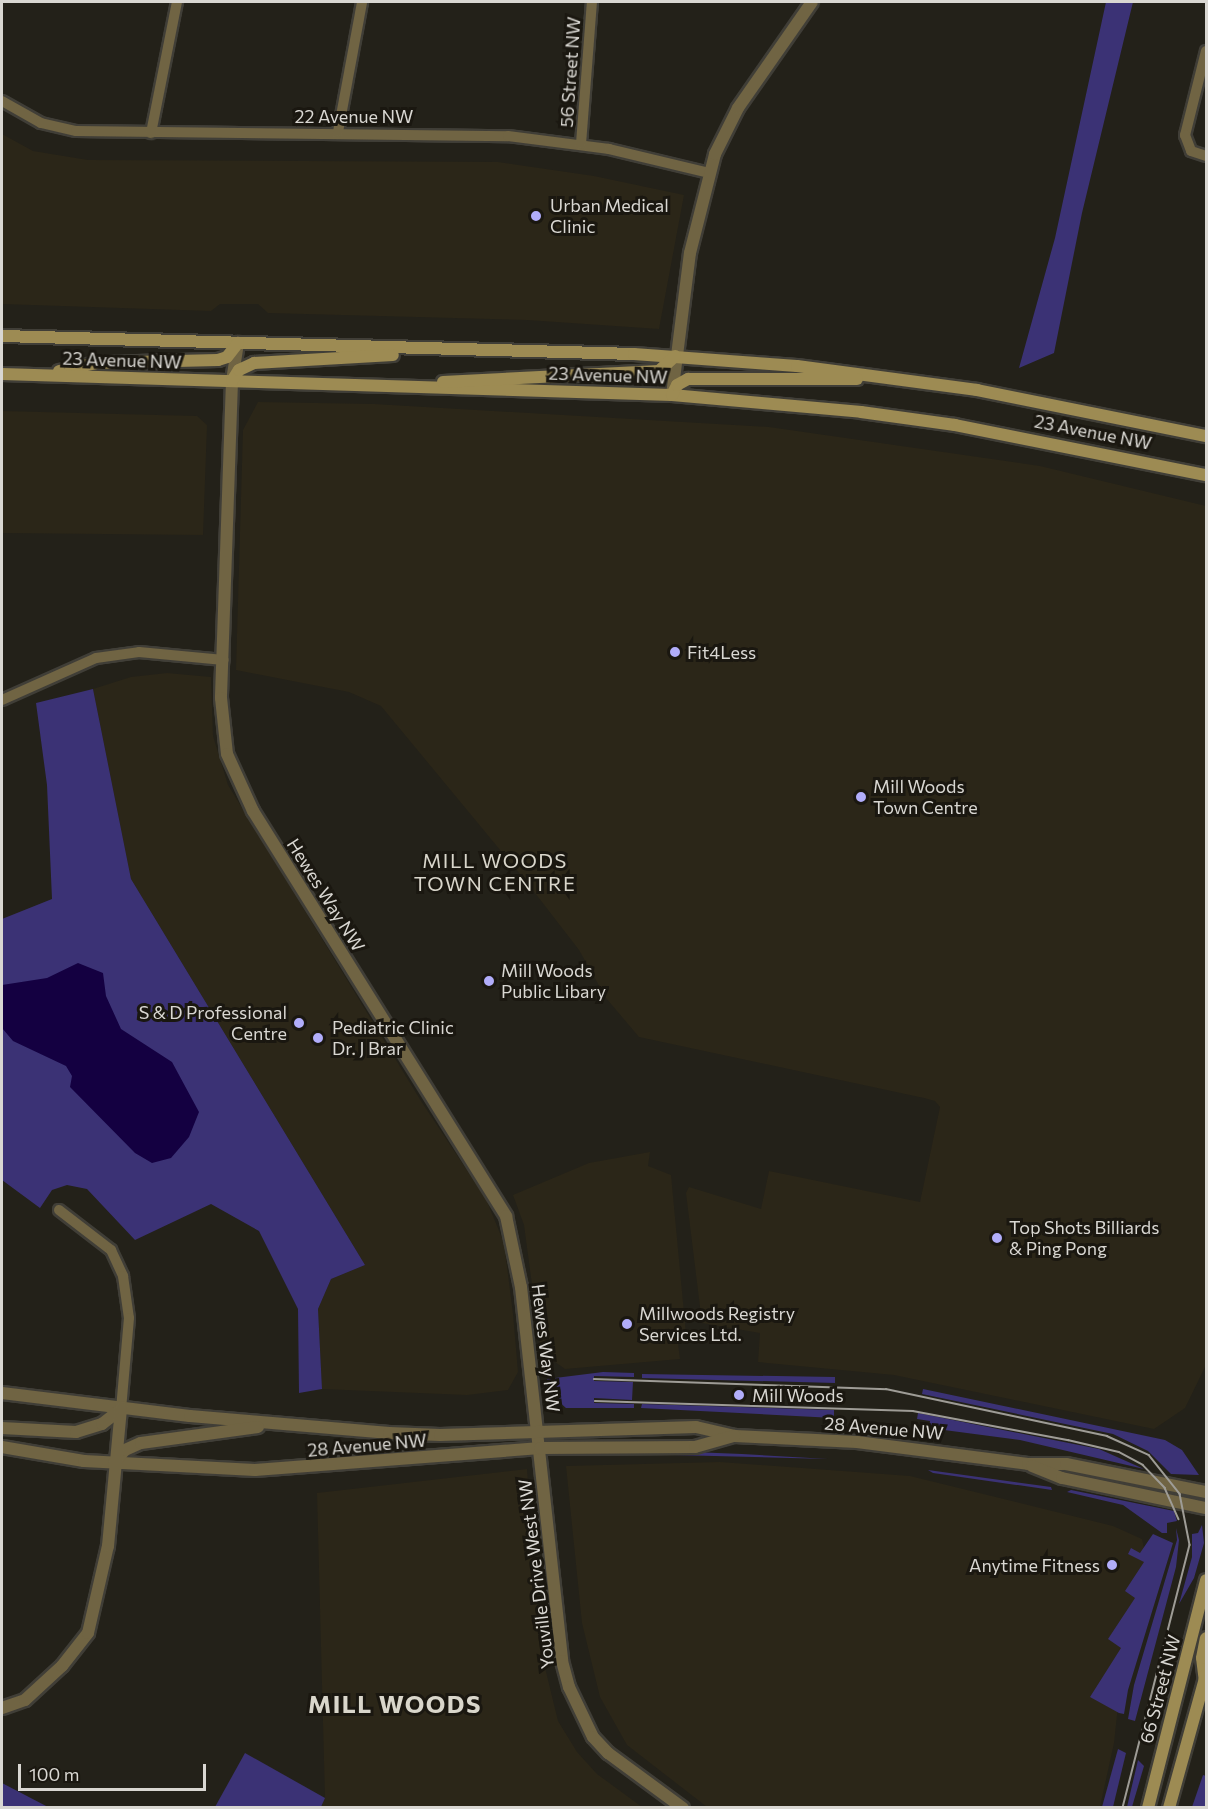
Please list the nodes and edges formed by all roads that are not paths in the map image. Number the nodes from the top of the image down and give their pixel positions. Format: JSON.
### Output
{"nodes":[{"id":1,"x":177,"y":2,"type":"edge"},
{"id":2,"x":362,"y":2,"type":"edge"},
{"id":3,"x":592,"y":2,"type":"edge"},
{"id":4,"x":812,"y":2,"type":"edge"},
{"id":5,"x":1206,"y":51,"type":"edge"},
{"id":6,"x":2,"y":101,"type":"edge"},
{"id":7,"x":338,"y":132,"type":"junction"},
{"id":8,"x":151,"y":133,"type":"junction"},
{"id":9,"x":581,"y":144,"type":"junction"},
{"id":10,"x":1206,"y":156,"type":"edge"},
{"id":11,"x":709,"y":173,"type":"junction"},
{"id":12,"x":2,"y":336,"type":"edge"},
{"id":13,"x":238,"y":343,"type":"junction"},
{"id":14,"x":431,"y":350,"type":"junction"},
{"id":15,"x":675,"y":356,"type":"junction"},
{"id":16,"x":2,"y":374,"type":"edge"},
{"id":17,"x":37,"y":375,"type":"junction"},
{"id":18,"x":889,"y":378,"type":"junction"},
{"id":19,"x":231,"y":381,"type":"junction"},
{"id":20,"x":421,"y":387,"type":"junction"},
{"id":21,"x":672,"y":395,"type":"junction"},
{"id":22,"x":1206,"y":436,"type":"edge"},
{"id":23,"x":1206,"y":474,"type":"edge"},
{"id":24,"x":224,"y":660,"type":"junction"},
{"id":25,"x":2,"y":700,"type":"edge"},
{"id":26,"x":59,"y":1210,"type":"dead end"},
{"id":27,"x":2,"y":1393,"type":"edge"},
{"id":28,"x":121,"y":1409,"type":"junction"},
{"id":29,"x":286,"y":1423,"type":"junction"},
{"id":30,"x":2,"y":1428,"type":"edge"},
{"id":31,"x":539,"y":1430,"type":"junction"},
{"id":32,"x":735,"y":1436,"type":"junction"},
{"id":33,"x":2,"y":1447,"type":"edge"},
{"id":34,"x":540,"y":1448,"type":"junction"},
{"id":35,"x":114,"y":1463,"type":"junction"},
{"id":36,"x":1028,"y":1464,"type":"junction"},
{"id":37,"x":1206,"y":1492,"type":"edge"},
{"id":38,"x":1206,"y":1508,"type":"edge"},
{"id":39,"x":1206,"y":1580,"type":"edge"},
{"id":40,"x":1206,"y":1638,"type":"edge"},
{"id":41,"x":1205,"y":1678,"type":"edge"},
{"id":42,"x":2,"y":1708,"type":"edge"},
{"id":43,"x":682,"y":1808,"type":"edge"},
{"id":44,"x":1148,"y":1808,"type":"edge"},
{"id":45,"x":1169,"y":1808,"type":"edge"}],
"edges":[{"from":1,"to":8,"type":"street"},
{"from":2,"to":7,"type":"street"},
{"from":3,"to":9,"type":"street","name":"56 Street NW"},
{"from":4,"to":11,"type":"street"},
{"from":5,"to":10,"type":"street"},
{"from":6,"to":8,"type":"street","name":"22 Avenue NW"},
{"from":7,"to":8,"type":"street","name":"22 Avenue NW"},
{"from":7,"to":9,"type":"street","name":"22 Avenue NW"},
{"from":9,"to":11,"type":"street","name":"22 Avenue NW"},
{"from":11,"to":15,"type":"street"},
{"from":12,"to":13,"type":"main road","name":"23 Avenue NW"},
{"from":13,"to":14,"type":"main road","name":"23 Avenue NW"},
{"from":13,"to":17,"type":"main road"},
{"from":13,"to":19,"type":"street","name":"Hewes Way NW"},
{"from":14,"to":15,"type":"main road","name":"23 Avenue NW"},
{"from":14,"to":19,"type":"main road"},
{"from":15,"to":18,"type":"main road","name":"23 Avenue NW"},
{"from":15,"to":20,"type":"main road"},
{"from":15,"to":21,"type":"street"},
{"from":16,"to":17,"type":"main road","name":"23 Avenue NW"},
{"from":17,"to":19,"type":"main road","name":"23 Avenue NW"},
{"from":18,"to":21,"type":"main road"},
{"from":18,"to":22,"type":"main road","name":"23 Avenue NW"},
{"from":19,"to":20,"type":"main road","name":"23 Avenue NW"},
{"from":19,"to":24,"type":"street","name":"Hewes Way NW"},
{"from":20,"to":21,"type":"main road","name":"23 Avenue NW"},
{"from":21,"to":23,"type":"main road","name":"23 Avenue NW"},
{"from":24,"to":25,"type":"street"},
{"from":24,"to":31,"type":"street","name":"Hewes Way NW"},
{"from":26,"to":28,"type":"street"},
{"from":27,"to":28,"type":"street","name":"28 Avenue NW"},
{"from":28,"to":29,"type":"street","name":"28 Avenue NW"},
{"from":28,"to":30,"type":"street"},
{"from":28,"to":35,"type":"street"},
{"from":29,"to":31,"type":"street","name":"28 Avenue NW"},
{"from":29,"to":35,"type":"street"},
{"from":31,"to":32,"type":"street","name":"28 Avenue NW"},
{"from":31,"to":34,"type":"street","name":"Youville Drive West NW"},
{"from":32,"to":34,"type":"street","name":"28 Avenue NW"},
{"from":32,"to":36,"type":"street","name":"28 Avenue NW"},
{"from":33,"to":35,"type":"street","name":"28 Avenue NW"},
{"from":34,"to":35,"type":"street","name":"28 Avenue NW"},
{"from":34,"to":43,"type":"street","name":"Youville Drive West NW"},
{"from":35,"to":42,"type":"street"},
{"from":36,"to":37,"type":"street","name":"28 Avenue NW"},
{"from":36,"to":38,"type":"street","name":"28 Avenue NW"},
{"from":39,"to":44,"type":"main road","name":"66 Street NW"},
{"from":40,"to":41,"type":"main road"},
{"from":41,"to":45,"type":"main road"}]}
